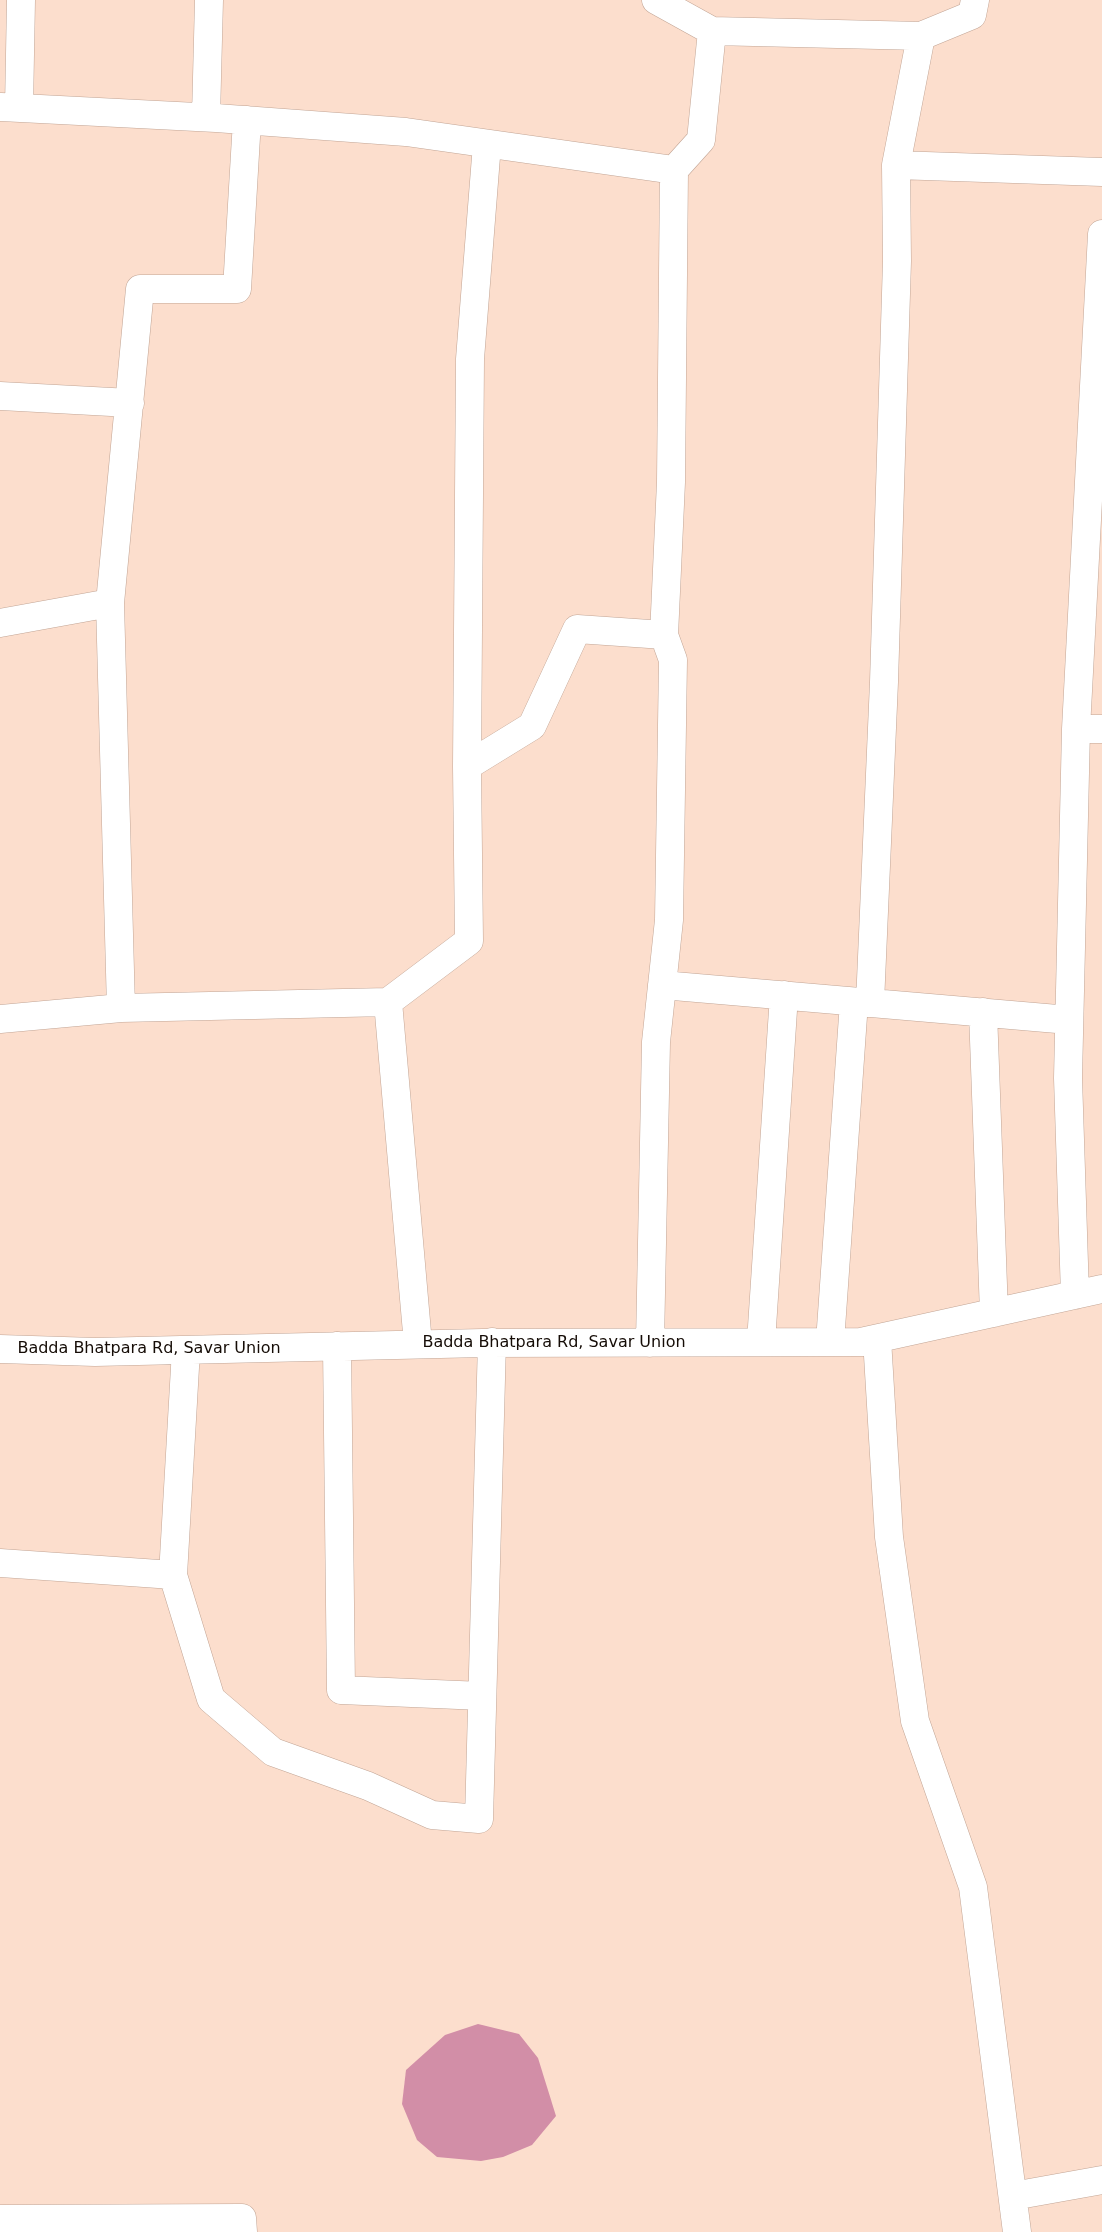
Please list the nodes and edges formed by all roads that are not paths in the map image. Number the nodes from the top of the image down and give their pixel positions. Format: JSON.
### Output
{"nodes":[{"id":1,"x":21,"y":0,"type":"edge"},
{"id":2,"x":209,"y":0,"type":"edge"},
{"id":3,"x":656,"y":0,"type":"edge"},
{"id":4,"x":975,"y":0,"type":"edge"},
{"id":5,"x":712,"y":31,"type":"junction"},
{"id":6,"x":921,"y":36,"type":"junction"},
{"id":7,"x":206,"y":117,"type":"junction"},
{"id":8,"x":247,"y":120,"type":"junction"},
{"id":9,"x":488,"y":144,"type":"junction"},
{"id":10,"x":896,"y":165,"type":"junction"},
{"id":11,"x":674,"y":170,"type":"junction"},
{"id":12,"x":1102,"y":172,"type":"edge"},
{"id":13,"x":1102,"y":234,"type":"edge"},
{"id":14,"x":0,"y":396,"type":"edge"},
{"id":15,"x":130,"y":403,"type":"junction"},
{"id":16,"x":110,"y":602,"type":"junction"},
{"id":17,"x":0,"y":623,"type":"edge"},
{"id":18,"x":664,"y":635,"type":"junction"},
{"id":19,"x":1089,"y":729,"type":"edge"},
{"id":20,"x":467,"y":766,"type":"junction"},
{"id":21,"x":662,"y":985,"type":"junction"},
{"id":22,"x":784,"y":995,"type":"junction"},
{"id":23,"x":388,"y":1002,"type":"junction"},
{"id":24,"x":862,"y":1002,"type":"junction"},
{"id":25,"x":121,"y":1008,"type":"junction"},
{"id":26,"x":984,"y":1012,"type":"junction"},
{"id":27,"x":0,"y":1019,"type":"edge"},
{"id":28,"x":1069,"y":1020,"type":"junction"},
{"id":29,"x":1102,"y":1289,"type":"edge"},
{"id":30,"x":1074,"y":1295,"type":"junction"},
{"id":31,"x":994,"y":1312,"type":"junction"},
{"id":32,"x":877,"y":1339,"type":"junction"},
{"id":33,"x":492,"y":1342,"type":"junction"},
{"id":34,"x":650,"y":1342,"type":"junction"},
{"id":35,"x":761,"y":1342,"type":"junction"},
{"id":36,"x":830,"y":1342,"type":"junction"},
{"id":37,"x":418,"y":1344,"type":"junction"},
{"id":38,"x":337,"y":1346,"type":"junction"},
{"id":39,"x":0,"y":1349,"type":"edge"},
{"id":40,"x":186,"y":1350,"type":"junction"},
{"id":41,"x":0,"y":1562,"type":"edge"},
{"id":42,"x":173,"y":1575,"type":"junction"},
{"id":43,"x":482,"y":1696,"type":"junction"},
{"id":44,"x":1102,"y":2180,"type":"edge"},
{"id":45,"x":1013,"y":2196,"type":"junction"},
{"id":46,"x":0,"y":2218,"type":"edge"},
{"id":47,"x":243,"y":2232,"type":"edge"},
{"id":48,"x":1017,"y":2232,"type":"edge"}],
"edges":[{"from":1,"to":7,"type":"street"},
{"from":2,"to":7,"type":"street"},
{"from":3,"to":5,"type":"street"},
{"from":4,"to":6,"type":"street"},
{"from":5,"to":6,"type":"street"},
{"from":5,"to":11,"type":"street"},
{"from":6,"to":10,"type":"street"},
{"from":7,"to":8,"type":"street"},
{"from":8,"to":9,"type":"street"},
{"from":8,"to":15,"type":"street"},
{"from":9,"to":11,"type":"street"},
{"from":9,"to":20,"type":"street"},
{"from":10,"to":12,"type":"street"},
{"from":10,"to":24,"type":"street"},
{"from":11,"to":18,"type":"street"},
{"from":13,"to":19,"type":"street"},
{"from":14,"to":15,"type":"street"},
{"from":15,"to":16,"type":"street"},
{"from":16,"to":17,"type":"street"},
{"from":16,"to":25,"type":"street"},
{"from":18,"to":20,"type":"street"},
{"from":18,"to":21,"type":"street"},
{"from":19,"to":28,"type":"street"},
{"from":20,"to":23,"type":"street"},
{"from":21,"to":22,"type":"street"},
{"from":21,"to":34,"type":"street"},
{"from":22,"to":24,"type":"street"},
{"from":22,"to":35,"type":"street"},
{"from":23,"to":25,"type":"street"},
{"from":23,"to":37,"type":"street"},
{"from":24,"to":26,"type":"street"},
{"from":24,"to":36,"type":"street"},
{"from":25,"to":27,"type":"street"},
{"from":26,"to":28,"type":"street"},
{"from":26,"to":31,"type":"street"},
{"from":28,"to":30,"type":"street"},
{"from":29,"to":30,"type":"street","name":"Badda Bhatpara Rd, Savar Union"},
{"from":30,"to":31,"type":"street","name":"Badda Bhatpara Rd, Savar Union"},
{"from":31,"to":32,"type":"street","name":"Badda Bhatpara Rd, Savar Union"},
{"from":32,"to":36,"type":"street","name":"Badda Bhatpara Rd, Savar Union"},
{"from":32,"to":45,"type":"street"},
{"from":33,"to":34,"type":"street","name":"Badda Bhatpara Rd, Savar Union"},
{"from":33,"to":37,"type":"street","name":"Badda Bhatpara Rd, Savar Union"},
{"from":33,"to":43,"type":"street"},
{"from":34,"to":35,"type":"street","name":"Badda Bhatpara Rd, Savar Union"},
{"from":35,"to":36,"type":"street","name":"Badda Bhatpara Rd, Savar Union"},
{"from":37,"to":38,"type":"street","name":"Badda Bhatpara Rd, Savar Union"},
{"from":38,"to":40,"type":"street","name":"Badda Bhatpara Rd, Savar Union"},
{"from":38,"to":43,"type":"street"},
{"from":39,"to":40,"type":"street","name":"Badda Bhatpara Rd, Savar Union"},
{"from":40,"to":42,"type":"street"},
{"from":41,"to":42,"type":"street"},
{"from":42,"to":43,"type":"street"},
{"from":44,"to":45,"type":"street"},
{"from":45,"to":48,"type":"street"},
{"from":46,"to":47,"type":"street"}]}
